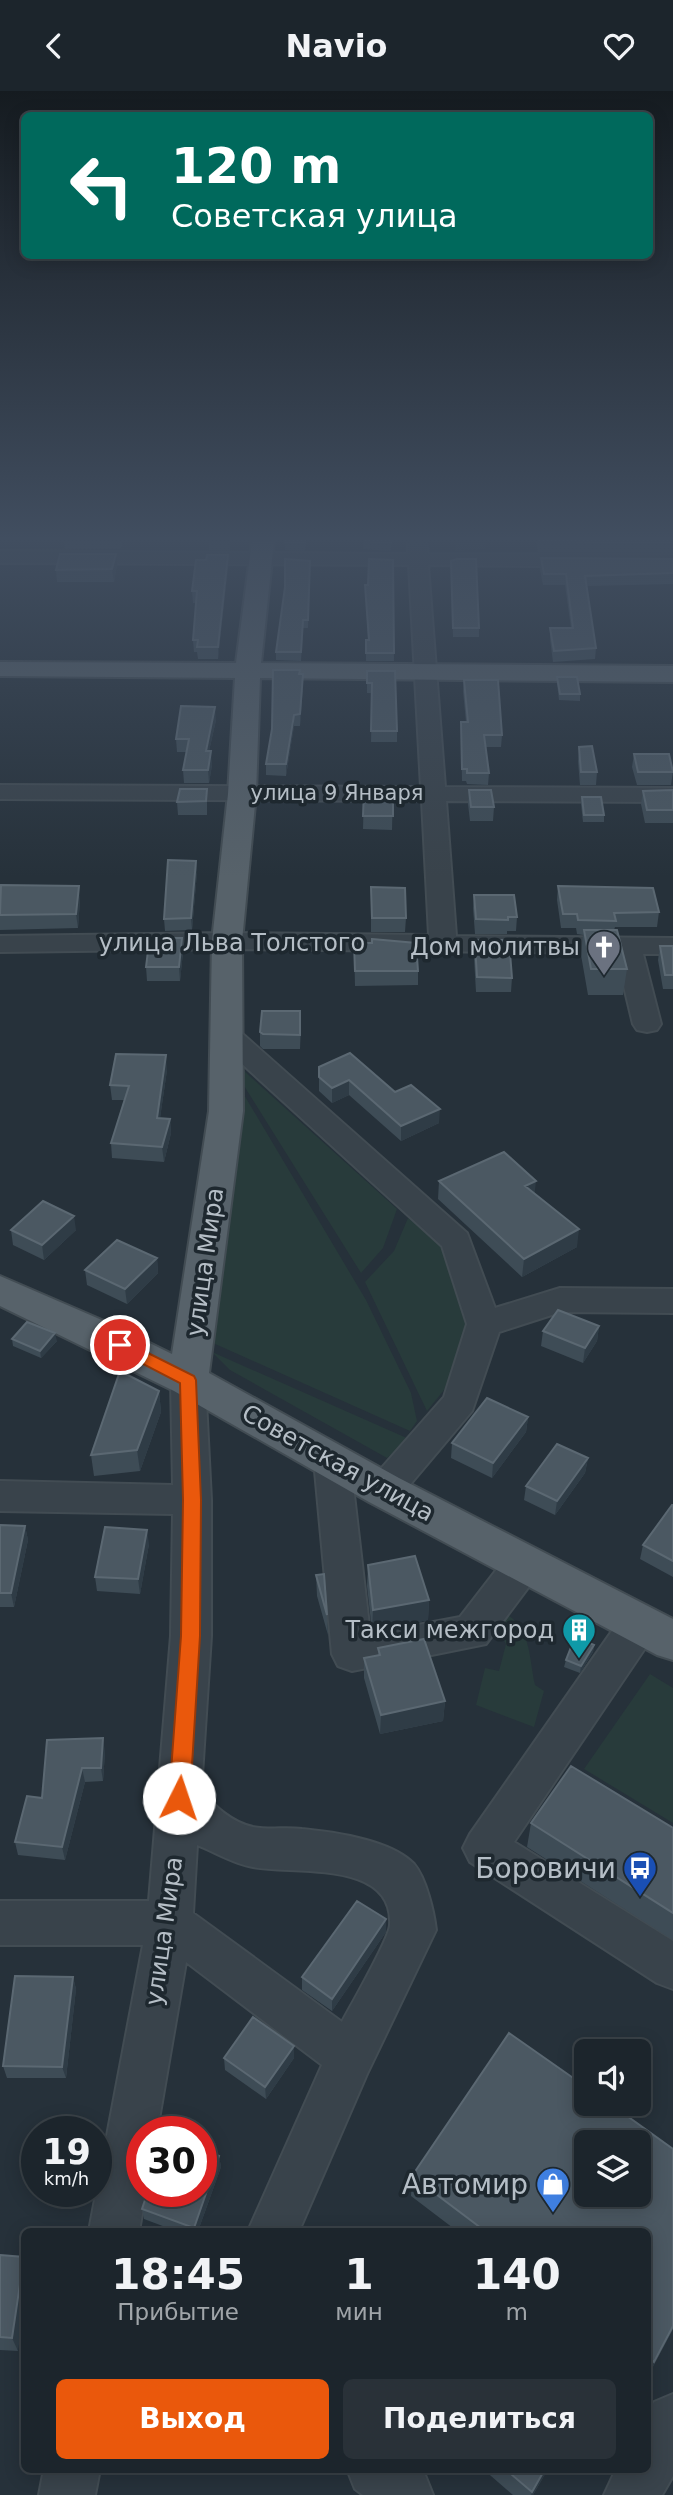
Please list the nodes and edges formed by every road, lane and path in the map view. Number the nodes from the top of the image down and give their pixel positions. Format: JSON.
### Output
{"nodes":[{"id":1,"x":250,"y":653,"type":"edge"},
{"id":2,"x":424,"y":653,"type":"edge"},
{"id":3,"x":0,"y":669,"type":"edge"},
{"id":4,"x":248,"y":669,"type":"junction"},
{"id":5,"x":425,"y":672,"type":"junction"},
{"id":6,"x":673,"y":674,"type":"edge"},
{"id":7,"x":0,"y":792,"type":"edge"},
{"id":8,"x":242,"y":793,"type":"junction"},
{"id":9,"x":435,"y":793,"type":"junction"},
{"id":10,"x":673,"y":795,"type":"edge"},
{"id":11,"x":227,"y":941,"type":"junction"},
{"id":12,"x":0,"y":944,"type":"edge"},
{"id":13,"x":443,"y":944,"type":"junction"},
{"id":14,"x":628,"y":946,"type":"junction"},
{"id":15,"x":673,"y":946,"type":"edge"},
{"id":16,"x":647,"y":1024,"type":"dead end"},
{"id":17,"x":227,"y":1035,"type":"junction"},
{"id":18,"x":0,"y":1290,"type":"edge"},
{"id":19,"x":673,"y":1301,"type":"edge"},
{"id":20,"x":484,"y":1324,"type":"junction"},
{"id":21,"x":188,"y":1380,"type":"junction"},
{"id":22,"x":331,"y":1461,"type":"junction"},
{"id":23,"x":384,"y":1490,"type":"junction"},
{"id":24,"x":0,"y":1496,"type":"edge"},
{"id":25,"x":192,"y":1500,"type":"junction"},
{"id":26,"x":525,"y":1562,"type":"junction"},
{"id":27,"x":656,"y":1632,"type":"edge"},
{"id":28,"x":179,"y":1798,"type":"junction"},
{"id":29,"x":0,"y":1923,"type":"edge"},
{"id":30,"x":170,"y":1923,"type":"junction"},
{"id":31,"x":673,"y":1967,"type":"edge"},
{"id":32,"x":350,"y":2057,"type":"junction"},
{"id":33,"x":115,"y":2228,"type":"edge"},
{"id":34,"x":274,"y":2228,"type":"edge"},
{"id":35,"x":673,"y":2421,"type":"edge"},
{"id":36,"x":651,"y":2461,"type":"edge"},
{"id":37,"x":71,"y":2473,"type":"edge"},
{"id":38,"x":380,"y":2473,"type":"edge"},
{"id":39,"x":644,"y":2473,"type":"edge"},
{"id":40,"x":67,"y":2495,"type":"edge"},
{"id":41,"x":405,"y":2495,"type":"edge"},
{"id":42,"x":632,"y":2495,"type":"edge"}],
"edges":[{"from":1,"to":4,"type":"main road","name":"улица Мира"},
{"from":2,"to":5,"type":"street"},
{"from":3,"to":4,"type":"main road"},
{"from":4,"to":5,"type":"main road"},
{"from":4,"to":8,"type":"main road","name":"улица Мира"},
{"from":5,"to":6,"type":"main road"},
{"from":5,"to":9,"type":"street"},
{"from":7,"to":8,"type":"street","name":"улица 9 Января"},
{"from":8,"to":9,"type":"street","name":"улица 9 Января"},
{"from":8,"to":11,"type":"main road","name":"улица Мира"},
{"from":9,"to":10,"type":"street","name":"улица 9 Января"},
{"from":9,"to":13,"type":"street"},
{"from":11,"to":12,"type":"street","name":"улица Льва Толстого"},
{"from":11,"to":13,"type":"street","name":"улица Льва Толстого"},
{"from":11,"to":17,"type":"main road","name":"улица Мира"},
{"from":13,"to":14,"type":"street","name":"улица Льва Толстого"},
{"from":14,"to":15,"type":"street","name":"улица Льва Толстого"},
{"from":14,"to":16,"type":"street"},
{"from":17,"to":20,"type":"street"},
{"from":17,"to":21,"type":"main road","name":"улица Мира"},
{"from":18,"to":21,"type":"main road","name":"Советская улица"},
{"from":19,"to":20,"type":"street"},
{"from":20,"to":23,"type":"street"},
{"from":21,"to":22,"type":"main road","name":"Советская улица"},
{"from":21,"to":25,"type":"street","name":"улица Мира"},
{"from":22,"to":23,"type":"main road","name":"Советская улица"},
{"from":22,"to":26,"type":"street"},
{"from":23,"to":26,"type":"main road","name":"Советская улица"},
{"from":24,"to":25,"type":"street"},
{"from":25,"to":28,"type":"street","name":"улица Мира"},
{"from":26,"to":27,"type":"main road","name":"Советская улица"},
{"from":27,"to":31,"type":"street"},
{"from":28,"to":30,"type":"street","name":"улица Мира"},
{"from":28,"to":32,"type":"street"},
{"from":29,"to":30,"type":"street"},
{"from":30,"to":32,"type":"street"},
{"from":30,"to":33,"type":"street","name":"улица Мира"},
{"from":32,"to":34,"type":"street"},
{"from":35,"to":36,"type":"street"},
{"from":37,"to":40,"type":"street"},
{"from":38,"to":41,"type":"street"},
{"from":39,"to":42,"type":"street"}]}
